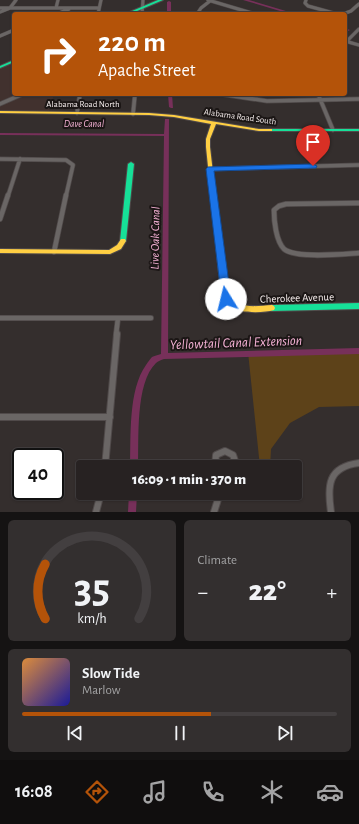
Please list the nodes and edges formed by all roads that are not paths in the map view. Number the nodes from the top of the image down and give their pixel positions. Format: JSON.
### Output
{"nodes":[{"id":1,"x":16,"y":0,"type":"edge"},
{"id":2,"x":58,"y":0,"type":"edge"},
{"id":3,"x":101,"y":0,"type":"edge"},
{"id":4,"x":143,"y":0,"type":"edge"},
{"id":5,"x":161,"y":0,"type":"edge"},
{"id":6,"x":209,"y":0,"type":"edge"},
{"id":7,"x":306,"y":0,"type":"edge"},
{"id":8,"x":359,"y":4,"type":"edge"},
{"id":9,"x":0,"y":8,"type":"edge"},
{"id":10,"x":10,"y":8,"type":"junction"},
{"id":11,"x":56,"y":8,"type":"junction"},
{"id":12,"x":70,"y":8,"type":"junction"},
{"id":13,"x":99,"y":8,"type":"junction"},
{"id":14,"x":142,"y":11,"type":"edge"},
{"id":15,"x":0,"y":12,"type":"edge"},
{"id":16,"x":61,"y":12,"type":"edge"},
{"id":17,"x":98,"y":12,"type":"edge"},
{"id":18,"x":198,"y":12,"type":"edge"},
{"id":19,"x":248,"y":12,"type":"edge"},
{"id":20,"x":330,"y":12,"type":"edge"},
{"id":21,"x":347,"y":12,"type":"edge"},
{"id":22,"x":359,"y":30,"type":"edge"},
{"id":23,"x":12,"y":31,"type":"edge"},
{"id":24,"x":0,"y":36,"type":"edge"},
{"id":25,"x":347,"y":41,"type":"edge"},
{"id":26,"x":347,"y":42,"type":"edge"},
{"id":27,"x":359,"y":45,"type":"edge"},
{"id":28,"x":12,"y":62,"type":"edge"},
{"id":29,"x":0,"y":67,"type":"edge"},
{"id":30,"x":18,"y":96,"type":"edge"},
{"id":31,"x":80,"y":96,"type":"edge"},
{"id":32,"x":135,"y":96,"type":"edge"},
{"id":33,"x":233,"y":96,"type":"edge"},
{"id":34,"x":319,"y":96,"type":"edge"},
{"id":35,"x":359,"y":99,"type":"edge"},
{"id":36,"x":321,"y":100,"type":"junction"},
{"id":37,"x":0,"y":104,"type":"edge"},
{"id":38,"x":0,"y":112,"type":"edge"},
{"id":39,"x":77,"y":113,"type":"junction"},
{"id":40,"x":133,"y":114,"type":"junction"},
{"id":41,"x":166,"y":115,"type":"joint"},
{"id":42,"x":214,"y":123,"type":"junction"},
{"id":43,"x":333,"y":130,"type":"junction"},
{"id":44,"x":359,"y":130,"type":"edge"},
{"id":45,"x":0,"y":158,"type":"edge"},
{"id":46,"x":20,"y":159,"type":"junction"},
{"id":47,"x":130,"y":164,"type":"dead end"},
{"id":48,"x":359,"y":165,"type":"edge"},
{"id":49,"x":210,"y":169,"type":"junction"},
{"id":50,"x":359,"y":203,"type":"edge"},
{"id":51,"x":0,"y":219,"type":"edge"},
{"id":52,"x":0,"y":251,"type":"edge"},
{"id":53,"x":54,"y":252,"type":"junction"},
{"id":54,"x":359,"y":253,"type":"edge"},
{"id":55,"x":359,"y":306,"type":"edge"},
{"id":56,"x":0,"y":318,"type":"edge"},
{"id":57,"x":118,"y":318,"type":"junction"},
{"id":58,"x":151,"y":318,"type":"dead end"},
{"id":59,"x":0,"y":417,"type":"edge"},
{"id":60,"x":110,"y":417,"type":"junction"},
{"id":61,"x":106,"y":460,"type":"edge"},
{"id":62,"x":216,"y":460,"type":"edge"},
{"id":63,"x":235,"y":460,"type":"edge"},
{"id":64,"x":359,"y":463,"type":"edge"},
{"id":65,"x":99,"y":500,"type":"edge"},
{"id":66,"x":218,"y":500,"type":"edge"},
{"id":67,"x":96,"y":512,"type":"edge"},
{"id":68,"x":214,"y":512,"type":"edge"},
{"id":69,"x":331,"y":512,"type":"edge"}],
"edges":[{"from":1,"to":10,"type":"street"},
{"from":2,"to":11,"type":"street"},
{"from":3,"to":13,"type":"street"},
{"from":4,"to":14,"type":"street"},
{"from":5,"to":14,"type":"street"},
{"from":6,"to":18,"type":"street"},
{"from":6,"to":19,"type":"street"},
{"from":7,"to":20,"type":"street"},
{"from":8,"to":21,"type":"street"},
{"from":9,"to":10,"type":"street"},
{"from":10,"to":11,"type":"street"},
{"from":10,"to":15,"type":"street"},
{"from":11,"to":12,"type":"street"},
{"from":12,"to":13,"type":"street"},
{"from":12,"to":16,"type":"street"},
{"from":13,"to":17,"type":"street"},
{"from":22,"to":25,"type":"street"},
{"from":23,"to":24,"type":"street"},
{"from":26,"to":27,"type":"street"},
{"from":28,"to":29,"type":"street"},
{"from":30,"to":37,"type":"street"},
{"from":31,"to":39,"type":"street"},
{"from":32,"to":40,"type":"street"},
{"from":33,"to":36,"type":"street"},
{"from":34,"to":36,"type":"street"},
{"from":35,"to":36,"type":"street"},
{"from":36,"to":43,"type":"street"},
{"from":38,"to":39,"type":"street","name":"Alabama Road North"},
{"from":39,"to":40,"type":"street","name":"Alabama Road North"},
{"from":40,"to":41,"type":"street","name":"Alabama Road North"},
{"from":41,"to":42,"type":"street","name":"Alabama Road South"},
{"from":42,"to":43,"type":"street","name":"Alabama Road South"},
{"from":42,"to":49,"type":"street","name":"Cherokee Avenue"},
{"from":43,"to":44,"type":"street","name":"Alabama Road South"},
{"from":45,"to":46,"type":"street"},
{"from":46,"to":51,"type":"street"},
{"from":46,"to":53,"type":"street"},
{"from":47,"to":53,"type":"street"},
{"from":48,"to":49,"type":"street"},
{"from":49,"to":55,"type":"street","name":"Cherokee Avenue"},
{"from":50,"to":54,"type":"street"},
{"from":52,"to":53,"type":"street"},
{"from":56,"to":57,"type":"street"},
{"from":57,"to":58,"type":"street"},
{"from":57,"to":60,"type":"street"},
{"from":59,"to":60,"type":"street"},
{"from":60,"to":61,"type":"street"},
{"from":62,"to":63,"type":"street"},
{"from":64,"to":69,"type":"street"},
{"from":65,"to":67,"type":"street"},
{"from":66,"to":68,"type":"street"}]}
